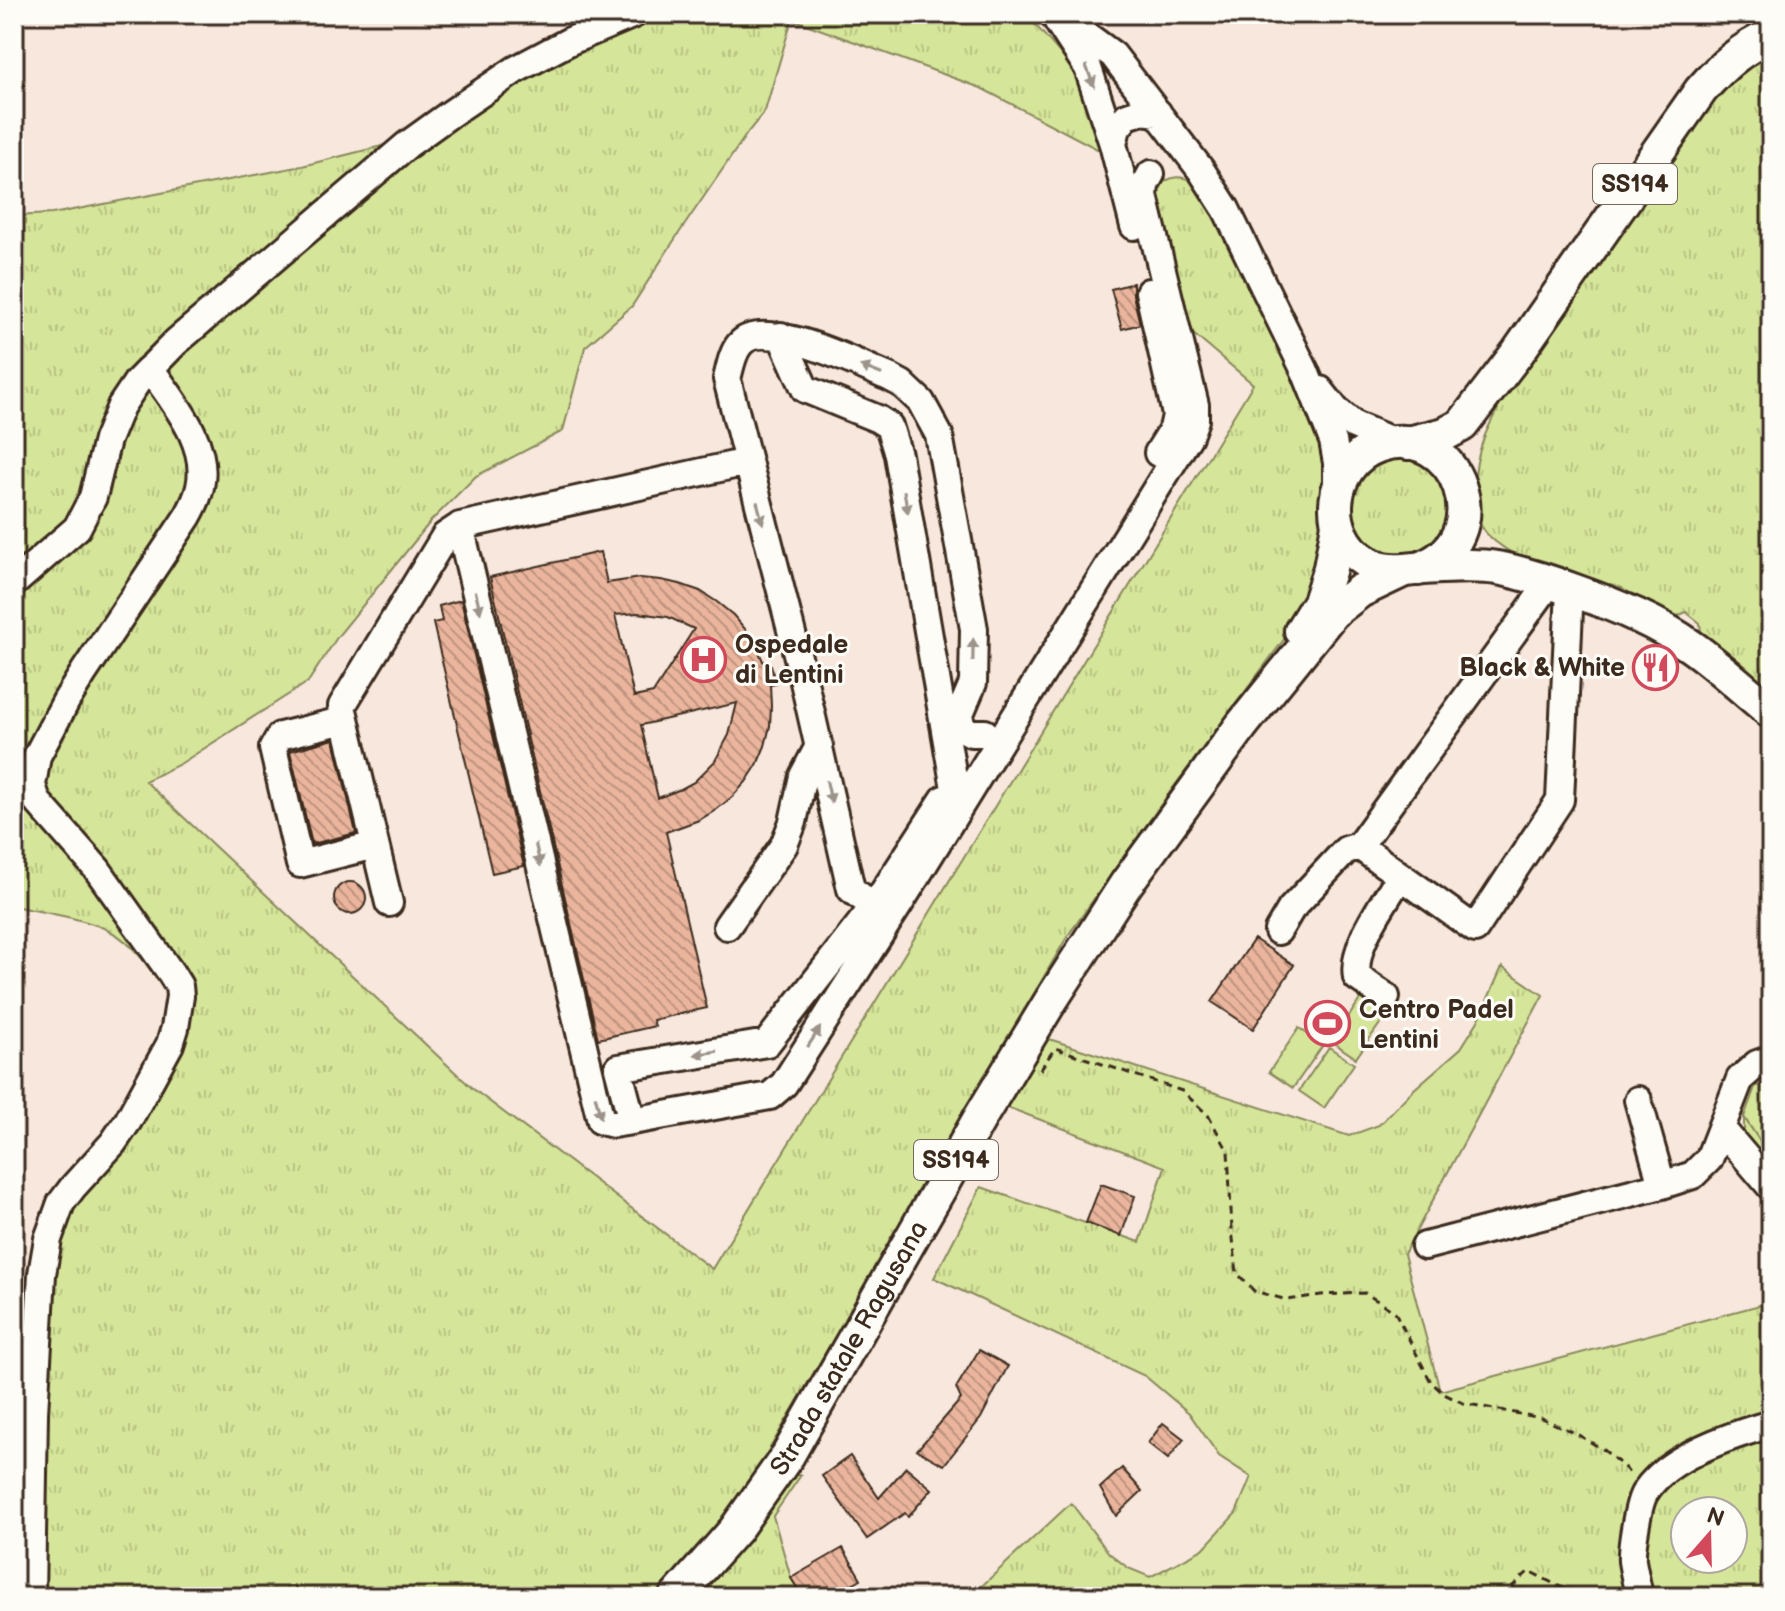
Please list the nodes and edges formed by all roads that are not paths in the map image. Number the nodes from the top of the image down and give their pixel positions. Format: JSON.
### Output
{"nodes":[{"id":1,"x":634,"y":14,"type":"edge"},
{"id":2,"x":1053,"y":15,"type":"edge"},
{"id":3,"x":1771,"y":35,"type":"edge"},
{"id":4,"x":1158,"y":113,"type":"junction"},
{"id":5,"x":1177,"y":141,"type":"junction"},
{"id":6,"x":1116,"y":152,"type":"junction"},
{"id":7,"x":1201,"y":170,"type":"junction"},
{"id":8,"x":1157,"y":172,"type":"junction"},
{"id":9,"x":781,"y":336,"type":"junction"},
{"id":10,"x":1518,"y":352,"type":"junction"},
{"id":11,"x":150,"y":368,"type":"junction"},
{"id":12,"x":1305,"y":371,"type":"junction"},
{"id":13,"x":921,"y":402,"type":"junction"},
{"id":14,"x":889,"y":426,"type":"junction"},
{"id":15,"x":1403,"y":443,"type":"junction"},
{"id":16,"x":747,"y":462,"type":"junction"},
{"id":17,"x":1337,"y":493,"type":"junction"},
{"id":18,"x":1463,"y":500,"type":"junction"},
{"id":19,"x":1338,"y":525,"type":"junction"},
{"id":20,"x":460,"y":526,"type":"junction"},
{"id":21,"x":1410,"y":570,"type":"junction"},
{"id":22,"x":14,"y":583,"type":"edge"},
{"id":23,"x":1554,"y":583,"type":"junction"},
{"id":24,"x":951,"y":703,"type":"junction"},
{"id":25,"x":1771,"y":712,"type":"edge"},
{"id":26,"x":345,"y":720,"type":"junction"},
{"id":27,"x":1242,"y":725,"type":"junction"},
{"id":28,"x":985,"y":733,"type":"junction"},
{"id":29,"x":819,"y":746,"type":"junction"},
{"id":30,"x":954,"y":783,"type":"junction"},
{"id":31,"x":375,"y":845,"type":"junction"},
{"id":32,"x":1359,"y":846,"type":"junction"},
{"id":33,"x":1400,"y":876,"type":"junction"},
{"id":34,"x":851,"y":889,"type":"junction"},
{"id":35,"x":389,"y":903,"type":"dead end"},
{"id":36,"x":886,"y":906,"type":"junction"},
{"id":37,"x":727,"y":926,"type":"dead end"},
{"id":38,"x":1278,"y":931,"type":"dead end"},
{"id":39,"x":856,"y":942,"type":"junction"},
{"id":40,"x":1386,"y":997,"type":"dead end"},
{"id":41,"x":1771,"y":1059,"type":"edge"},
{"id":42,"x":1638,"y":1100,"type":"dead end"},
{"id":43,"x":632,"y":1121,"type":"junction"},
{"id":44,"x":1721,"y":1128,"type":"junction"},
{"id":45,"x":1662,"y":1185,"type":"junction"},
{"id":46,"x":1771,"y":1187,"type":"edge"},
{"id":47,"x":1425,"y":1246,"type":"dead end"},
{"id":48,"x":1771,"y":1424,"type":"edge"},
{"id":49,"x":31,"y":1597,"type":"edge"},
{"id":50,"x":676,"y":1597,"type":"edge"},
{"id":51,"x":1639,"y":1597,"type":"edge"}],
"edges":[{"from":1,"to":11,"type":"street"},
{"from":2,"to":4,"type":"street"},
{"from":2,"to":6,"type":"street","one_way":true},
{"from":3,"to":10,"type":"main road","number":"SS194"},
{"from":4,"to":5,"type":"street"},
{"from":4,"to":6,"type":"street"},
{"from":5,"to":7,"type":"street"},
{"from":5,"to":8,"type":"street"},
{"from":6,"to":8,"type":"street"},
{"from":6,"to":28,"type":"street"},
{"from":7,"to":8,"type":"street"},
{"from":7,"to":12,"type":"street"},
{"from":8,"to":36,"type":"street"},
{"from":13,"to":9,"type":"street","one_way":true},
{"from":9,"to":14,"type":"street"},
{"from":9,"to":16,"type":"street"},
{"from":10,"to":15,"type":"main road"},
{"from":10,"to":18,"type":"main road"},
{"from":11,"to":22,"type":"street"},
{"from":11,"to":49,"type":"street"},
{"from":12,"to":15,"type":"street"},
{"from":12,"to":17,"type":"street"},
{"from":13,"to":14,"type":"street"},
{"from":24,"to":13,"type":"street","one_way":true},
{"from":14,"to":24,"type":"street","one_way":true},
{"from":15,"to":17,"type":"main road"},
{"from":15,"to":18,"type":"main road"},
{"from":16,"to":20,"type":"street"},
{"from":16,"to":29,"type":"street","one_way":true},
{"from":17,"to":19,"type":"main road"},
{"from":18,"to":21,"type":"main road"},
{"from":18,"to":23,"type":"main road"},
{"from":19,"to":21,"type":"main road"},
{"from":19,"to":27,"type":"main road"},
{"from":20,"to":26,"type":"street"},
{"from":20,"to":43,"type":"street","one_way":true},
{"from":21,"to":23,"type":"main road"},
{"from":21,"to":27,"type":"main road"},
{"from":23,"to":25,"type":"main road"},
{"from":23,"to":32,"type":"street"},
{"from":23,"to":33,"type":"street"},
{"from":24,"to":28,"type":"street"},
{"from":24,"to":30,"type":"street"},
{"from":26,"to":31,"type":"street"},
{"from":26,"to":31,"type":"street"},
{"from":27,"to":50,"type":"main road","name":"Strada statale Ragusana","number":"SS194"},
{"from":28,"to":30,"type":"street"},
{"from":29,"to":34,"type":"street","one_way":true},
{"from":29,"to":37,"type":"street"},
{"from":30,"to":36,"type":"street"},
{"from":31,"to":35,"type":"street"},
{"from":32,"to":33,"type":"street"},
{"from":32,"to":38,"type":"street"},
{"from":33,"to":40,"type":"street"},
{"from":34,"to":36,"type":"street"},
{"from":34,"to":39,"type":"street"},
{"from":36,"to":39,"type":"street"},
{"from":43,"to":39,"type":"street","one_way":true},
{"from":39,"to":43,"type":"street","one_way":true},
{"from":41,"to":44,"type":"street"},
{"from":42,"to":45,"type":"street"},
{"from":44,"to":45,"type":"street"},
{"from":44,"to":46,"type":"street"},
{"from":45,"to":47,"type":"street"},
{"from":48,"to":51,"type":"street"}]}
